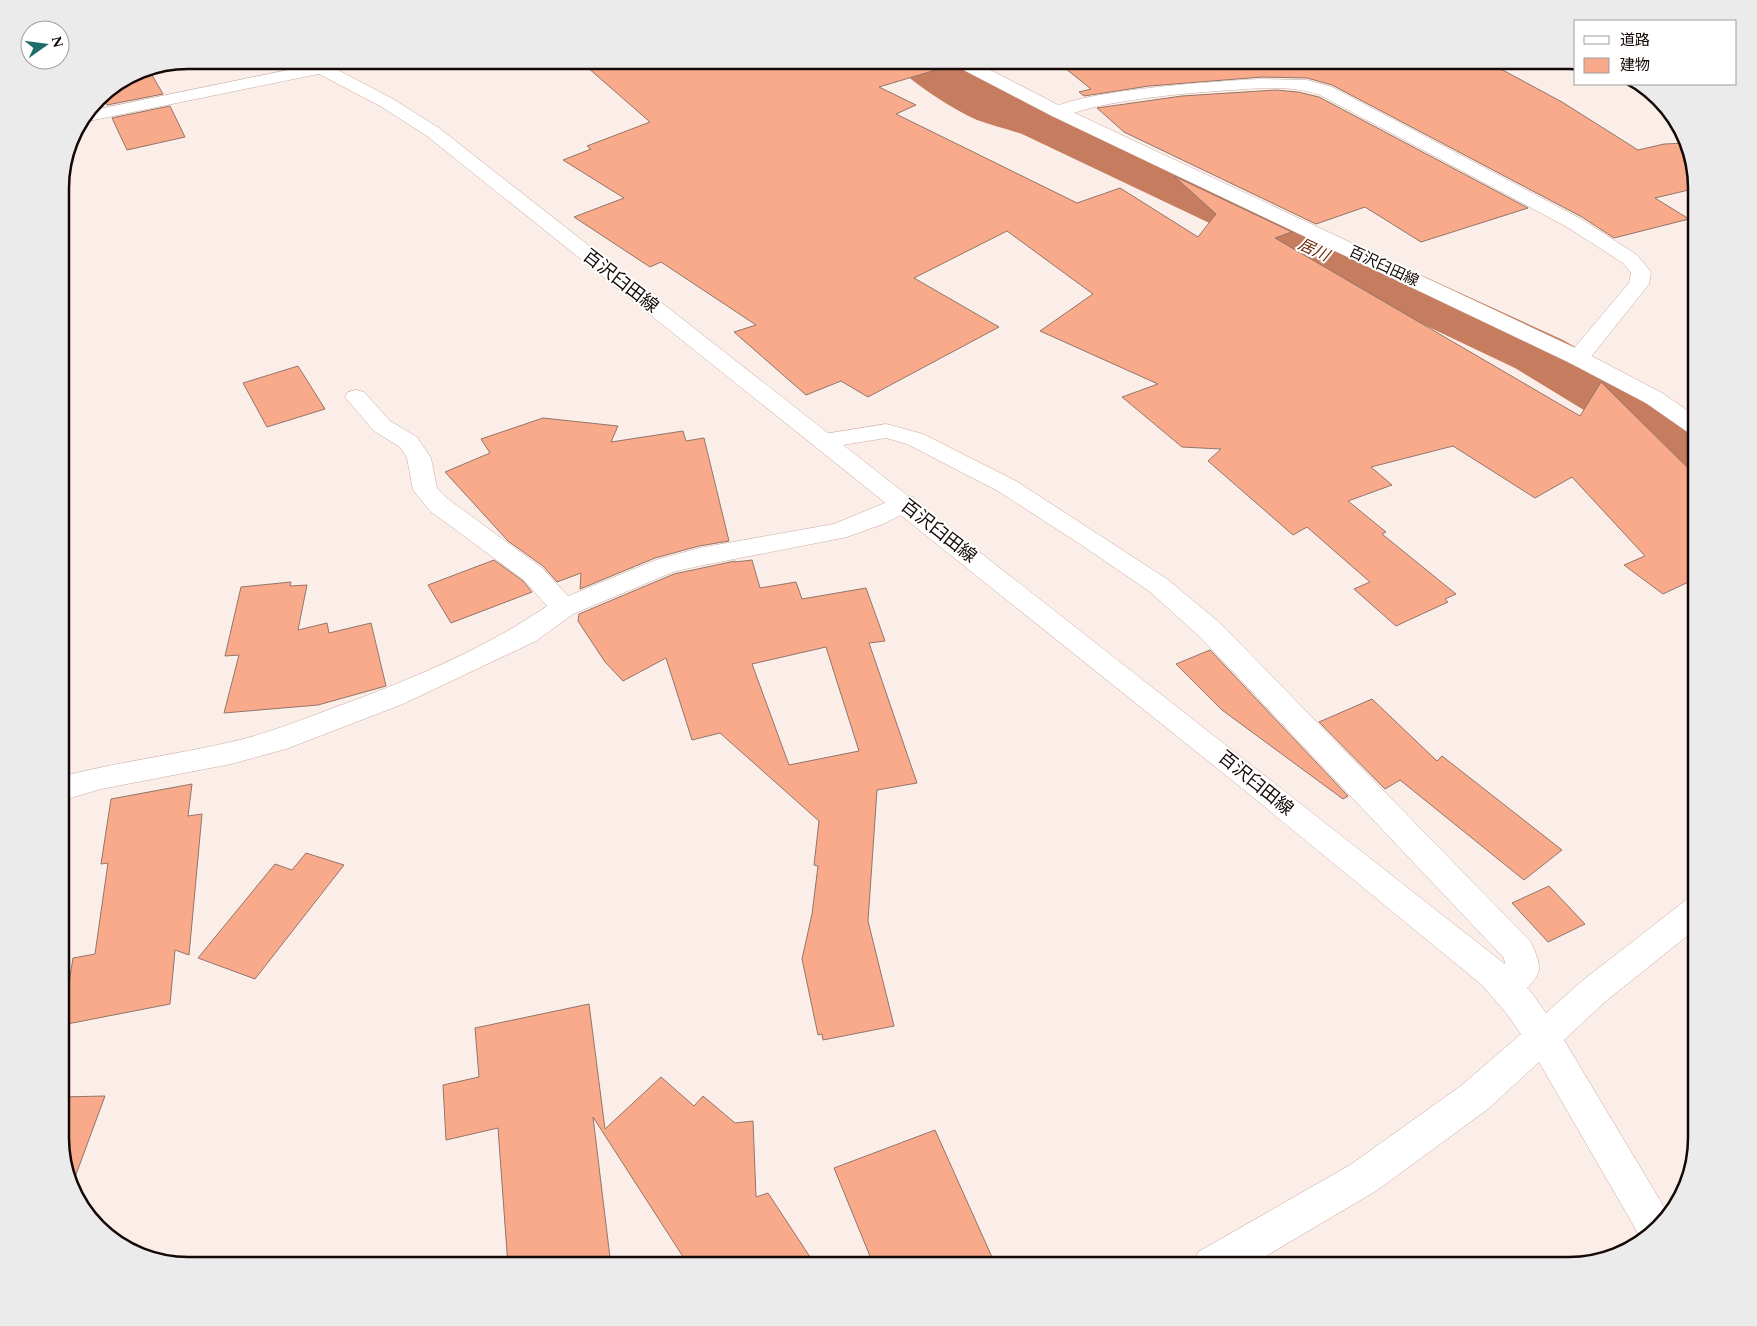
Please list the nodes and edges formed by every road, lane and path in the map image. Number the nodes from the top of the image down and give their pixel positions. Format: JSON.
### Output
{"nodes":[{"id":1,"x":292,"y":69,"type":"edge"},
{"id":2,"x":324,"y":69,"type":"edge"},
{"id":3,"x":975,"y":69,"type":"edge"},
{"id":4,"x":1058,"y":112,"type":"junction"},
{"id":5,"x":93,"y":115,"type":"edge"},
{"id":6,"x":1578,"y":358,"type":"junction"},
{"id":7,"x":356,"y":397,"type":"dead end"},
{"id":8,"x":1688,"y":422,"type":"edge"},
{"id":9,"x":824,"y":441,"type":"junction"},
{"id":10,"x":904,"y":503,"type":"junction"},
{"id":11,"x":564,"y":608,"type":"junction"},
{"id":12,"x":69,"y":787,"type":"edge"},
{"id":13,"x":1688,"y":915,"type":"edge"},
{"id":14,"x":1504,"y":987,"type":"junction"},
{"id":15,"x":1544,"y":1038,"type":"junction"},
{"id":16,"x":1653,"y":1222,"type":"edge"},
{"id":17,"x":1227,"y":1257,"type":"edge"}],
"edges":[{"from":1,"to":5,"type":"street"},
{"from":2,"to":9,"type":"street","name":"百沢臼田線"},
{"from":3,"to":4,"type":"street","name":"百沢臼田線"},
{"from":4,"to":6,"type":"street","name":"百沢臼田線"},
{"from":4,"to":6,"type":"street"},
{"from":6,"to":8,"type":"street","name":"百沢臼田線"},
{"from":7,"to":11,"type":"street"},
{"from":9,"to":10,"type":"street","name":"百沢臼田線"},
{"from":9,"to":14,"type":"street"},
{"from":10,"to":11,"type":"street"},
{"from":10,"to":14,"type":"street","name":"百沢臼田線"},
{"from":11,"to":12,"type":"street"},
{"from":13,"to":15,"type":"street"},
{"from":14,"to":15,"type":"street","name":"百沢臼田線"},
{"from":15,"to":16,"type":"street","name":"百沢臼田線"},
{"from":15,"to":17,"type":"street"}]}
